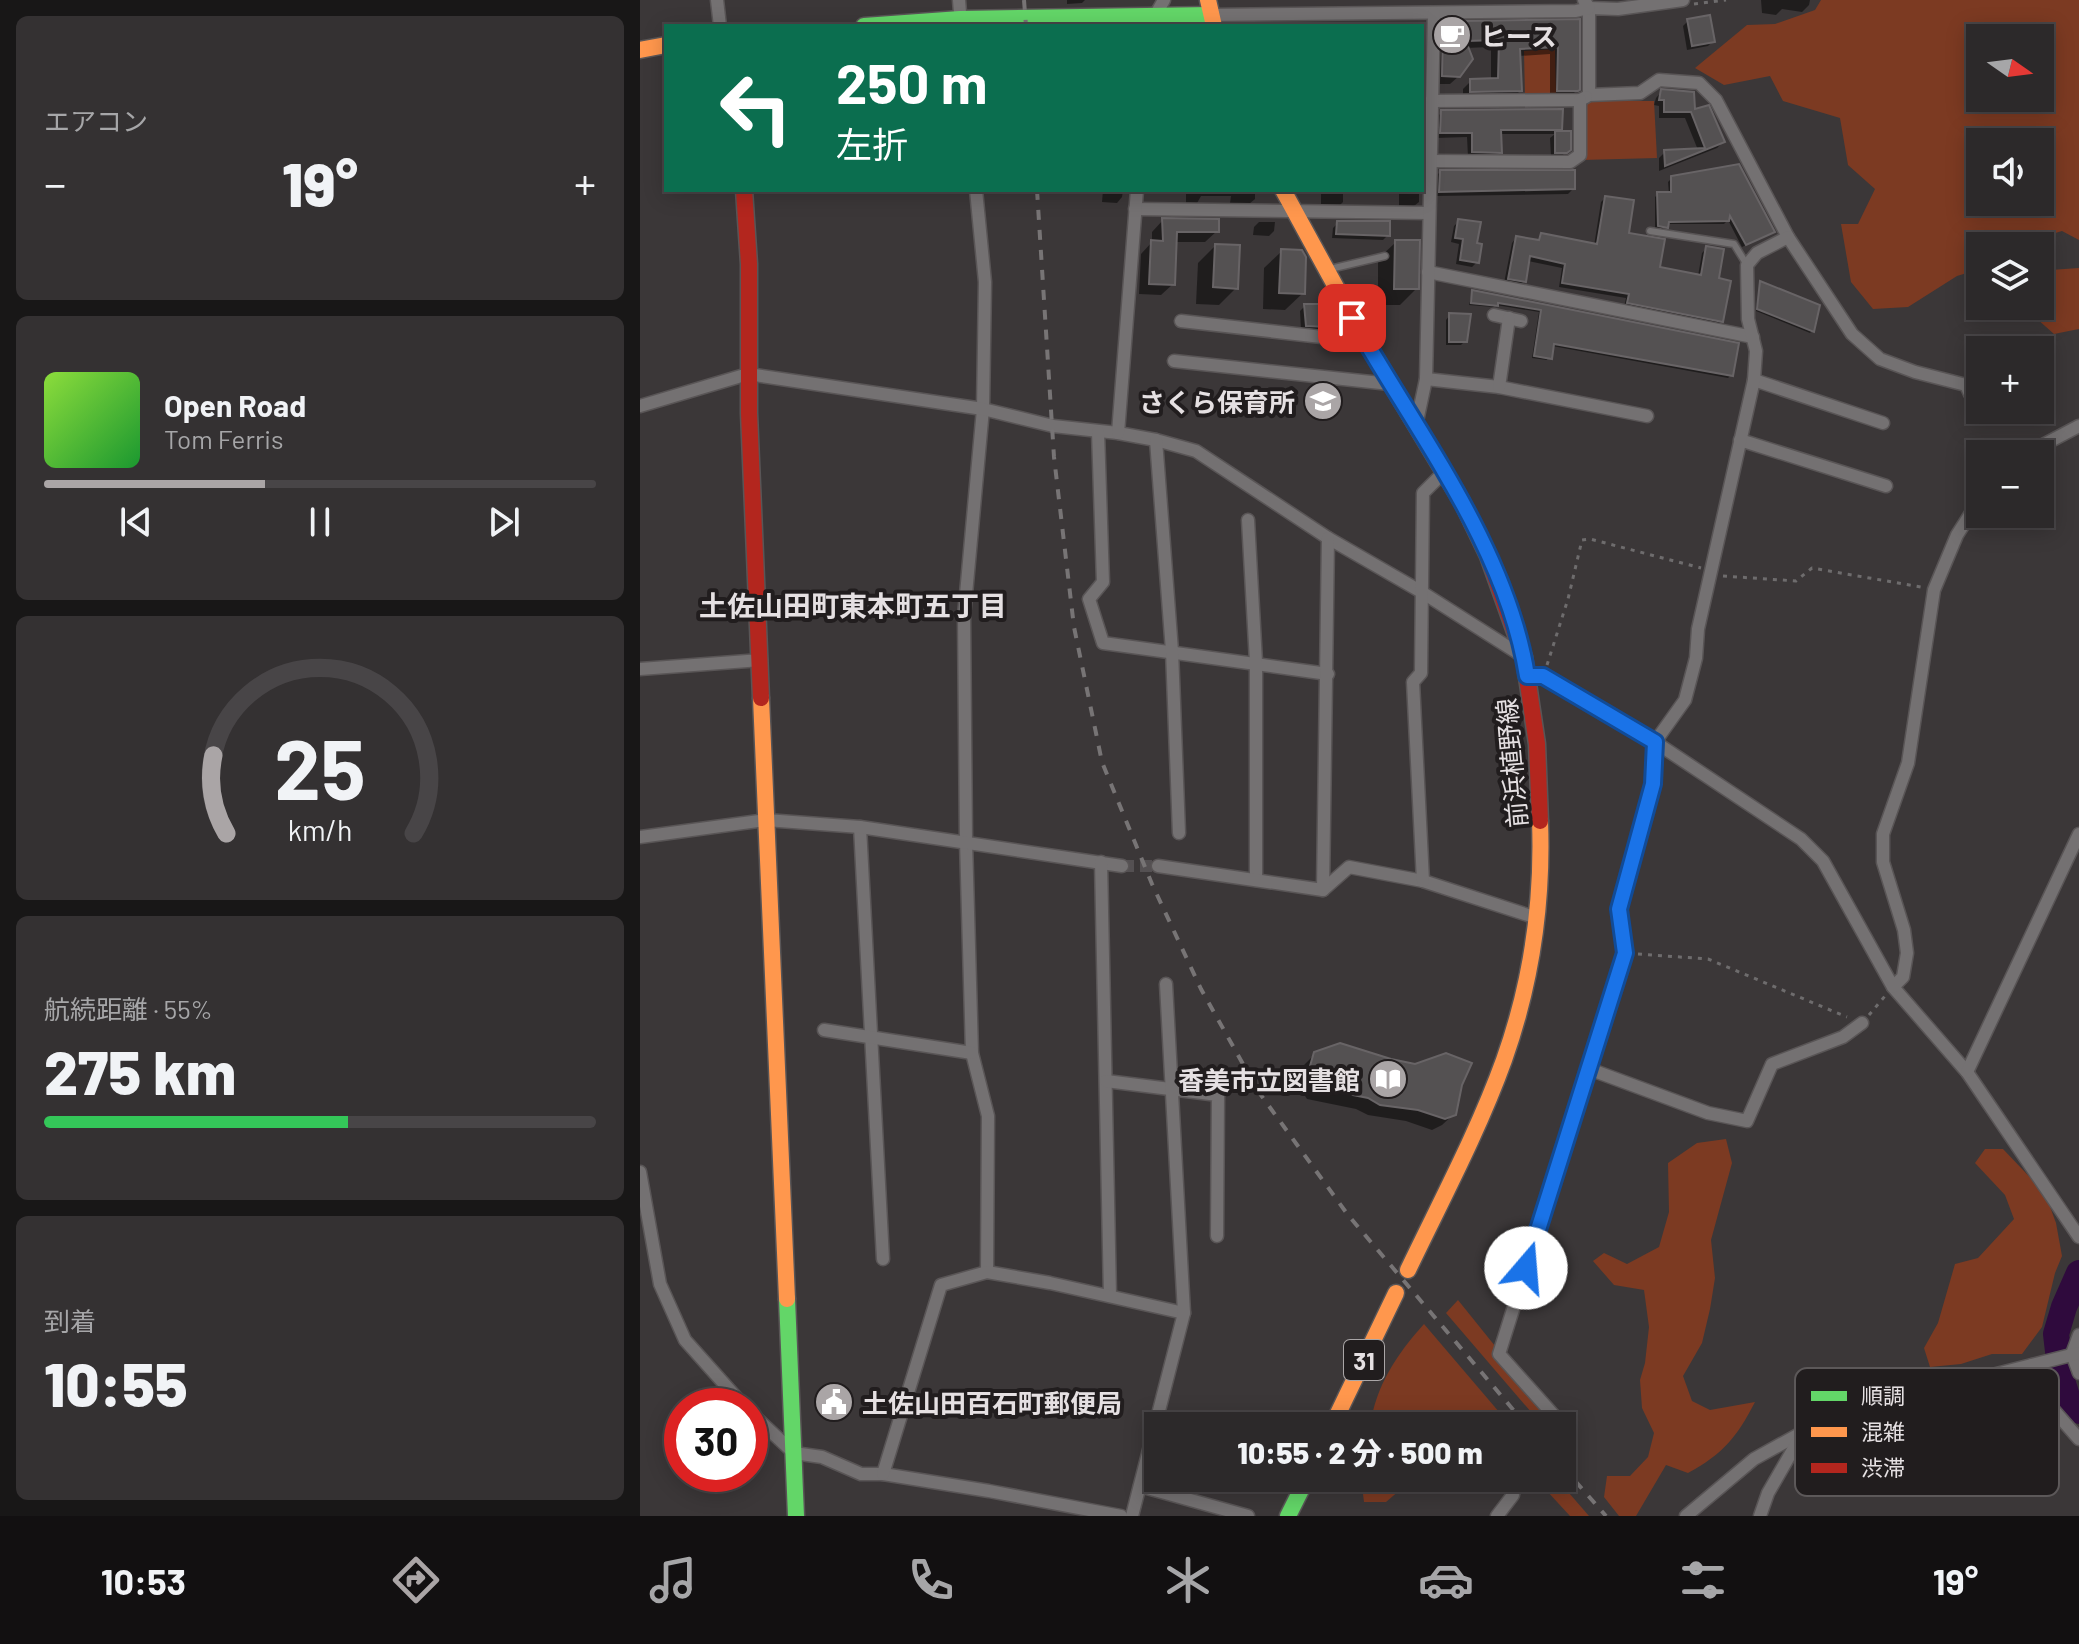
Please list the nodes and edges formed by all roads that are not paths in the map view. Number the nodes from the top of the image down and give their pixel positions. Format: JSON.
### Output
{"nodes":[{"id":1,"x":717,"y":0,"type":"edge"},
{"id":2,"x":959,"y":0,"type":"edge"},
{"id":3,"x":1677,"y":1,"type":"edge"},
{"id":4,"x":1586,"y":4,"type":"edge"},
{"id":5,"x":1158,"y":13,"type":"edge"},
{"id":6,"x":1434,"y":13,"type":"junction"},
{"id":7,"x":1211,"y":14,"type":"edge"},
{"id":8,"x":960,"y":23,"type":"edge"},
{"id":9,"x":720,"y":24,"type":"edge"},
{"id":10,"x":928,"y":24,"type":"edge"},
{"id":11,"x":664,"y":45,"type":"edge"},
{"id":12,"x":640,"y":50,"type":"edge"},
{"id":13,"x":1584,"y":98,"type":"junction"},
{"id":14,"x":1431,"y":101,"type":"junction"},
{"id":15,"x":1426,"y":120,"type":"edge"},
{"id":16,"x":1431,"y":161,"type":"junction"},
{"id":17,"x":744,"y":192,"type":"edge"},
{"id":18,"x":976,"y":192,"type":"edge"},
{"id":19,"x":1137,"y":192,"type":"edge"},
{"id":20,"x":1284,"y":192,"type":"edge"},
{"id":21,"x":1135,"y":209,"type":"junction"},
{"id":22,"x":1294,"y":213,"type":"junction"},
{"id":23,"x":1428,"y":213,"type":"junction"},
{"id":24,"x":1650,"y":231,"type":"dead end"},
{"id":25,"x":1788,"y":237,"type":"junction"},
{"id":26,"x":1385,"y":256,"type":"dead end"},
{"id":27,"x":1747,"y":265,"type":"junction"},
{"id":28,"x":1325,"y":271,"type":"junction"},
{"id":29,"x":1428,"y":272,"type":"junction"},
{"id":30,"x":1494,"y":315,"type":"dead end"},
{"id":31,"x":1181,"y":321,"type":"dead end"},
{"id":32,"x":1753,"y":337,"type":"junction"},
{"id":33,"x":1366,"y":342,"type":"junction"},
{"id":34,"x":1174,"y":361,"type":"dead end"},
{"id":35,"x":748,"y":374,"type":"junction"},
{"id":36,"x":1426,"y":379,"type":"junction"},
{"id":37,"x":1754,"y":380,"type":"junction"},
{"id":38,"x":1390,"y":384,"type":"junction"},
{"id":39,"x":1966,"y":385,"type":"edge"},
{"id":40,"x":1499,"y":387,"type":"junction"},
{"id":41,"x":640,"y":406,"type":"edge"},
{"id":42,"x":983,"y":409,"type":"junction"},
{"id":43,"x":1647,"y":416,"type":"dead end"},
{"id":44,"x":1883,"y":423,"type":"dead end"},
{"id":45,"x":1416,"y":426,"type":"junction"},
{"id":46,"x":2079,"y":426,"type":"edge"},
{"id":47,"x":1098,"y":432,"type":"junction"},
{"id":48,"x":1118,"y":433,"type":"junction"},
{"id":49,"x":1156,"y":440,"type":"junction"},
{"id":50,"x":1740,"y":440,"type":"junction"},
{"id":51,"x":2052,"y":440,"type":"edge"},
{"id":52,"x":1444,"y":472,"type":"junction"},
{"id":53,"x":1886,"y":486,"type":"dead end"},
{"id":54,"x":1248,"y":520,"type":"dead end"},
{"id":55,"x":1966,"y":521,"type":"edge"},
{"id":56,"x":1328,"y":538,"type":"junction"},
{"id":57,"x":1420,"y":591,"type":"junction"},
{"id":58,"x":1172,"y":651,"type":"junction"},
{"id":59,"x":1524,"y":657,"type":"junction"},
{"id":60,"x":761,"y":660,"type":"junction"},
{"id":61,"x":1256,"y":662,"type":"junction"},
{"id":62,"x":640,"y":669,"type":"edge"},
{"id":63,"x":1328,"y":674,"type":"junction"},
{"id":64,"x":1535,"y":676,"type":"junction"},
{"id":65,"x":1655,"y":742,"type":"junction"},
{"id":66,"x":766,"y":820,"type":"junction"},
{"id":67,"x":860,"y":827,"type":"junction"},
{"id":68,"x":1179,"y":833,"type":"dead end"},
{"id":69,"x":2079,"y":834,"type":"edge"},
{"id":70,"x":640,"y":837,"type":"edge"},
{"id":71,"x":966,"y":841,"type":"junction"},
{"id":72,"x":1101,"y":862,"type":"junction"},
{"id":73,"x":1122,"y":866,"type":"tunnel mouth"},
{"id":74,"x":1158,"y":866,"type":"tunnel mouth"},
{"id":75,"x":1256,"y":880,"type":"junction"},
{"id":76,"x":1423,"y":881,"type":"junction"},
{"id":77,"x":1323,"y":890,"type":"junction"},
{"id":78,"x":1537,"y":918,"type":"junction"},
{"id":79,"x":1166,"y":984,"type":"dead end"},
{"id":80,"x":1893,"y":987,"type":"junction"},
{"id":81,"x":1862,"y":1023,"type":"road end"},
{"id":82,"x":824,"y":1030,"type":"dead end"},
{"id":83,"x":870,"y":1037,"type":"junction"},
{"id":84,"x":972,"y":1053,"type":"junction"},
{"id":85,"x":1589,"y":1069,"type":"junction"},
{"id":86,"x":1967,"y":1072,"type":"junction"},
{"id":87,"x":1106,"y":1081,"type":"junction"},
{"id":88,"x":1172,"y":1089,"type":"junction"},
{"id":89,"x":640,"y":1172,"type":"edge"},
{"id":90,"x":1217,"y":1236,"type":"dead end"},
{"id":91,"x":2079,"y":1237,"type":"edge"},
{"id":92,"x":883,"y":1259,"type":"dead end"},
{"id":93,"x":1408,"y":1270,"type":"dead end"},
{"id":94,"x":987,"y":1272,"type":"junction"},
{"id":95,"x":1396,"y":1293,"type":"dead end"},
{"id":96,"x":1110,"y":1296,"type":"junction"},
{"id":97,"x":1184,"y":1313,"type":"junction"},
{"id":98,"x":2079,"y":1335,"type":"edge"},
{"id":99,"x":2075,"y":1354,"type":"edge"},
{"id":100,"x":2037,"y":1363,"type":"junction"},
{"id":101,"x":2018,"y":1368,"type":"edge"},
{"id":102,"x":2038,"y":1368,"type":"edge"},
{"id":103,"x":2079,"y":1373,"type":"edge"},
{"id":104,"x":728,"y":1388,"type":"edge"},
{"id":105,"x":1339,"y":1412,"type":"edge"},
{"id":106,"x":1551,"y":1412,"type":"edge"},
{"id":107,"x":2059,"y":1416,"type":"edge"},
{"id":108,"x":768,"y":1429,"type":"edge"},
{"id":109,"x":1795,"y":1436,"type":"edge"},
{"id":110,"x":2079,"y":1439,"type":"edge"},
{"id":111,"x":1795,"y":1446,"type":"edge"},
{"id":112,"x":794,"y":1453,"type":"junction"},
{"id":113,"x":883,"y":1474,"type":"junction"},
{"id":114,"x":1140,"y":1486,"type":"junction"},
{"id":115,"x":1300,"y":1492,"type":"edge"},
{"id":116,"x":1513,"y":1495,"type":"tunnel mouth"},
{"id":117,"x":796,"y":1516,"type":"edge"},
{"id":118,"x":1121,"y":1516,"type":"edge"},
{"id":119,"x":1132,"y":1516,"type":"edge"},
{"id":120,"x":1248,"y":1516,"type":"edge"},
{"id":121,"x":1288,"y":1516,"type":"edge"},
{"id":122,"x":1497,"y":1516,"type":"edge"},
{"id":123,"x":1686,"y":1516,"type":"edge"},
{"id":124,"x":1760,"y":1516,"type":"edge"}],
"edges":[{"from":1,"to":9,"type":"street"},
{"from":2,"to":8,"type":"street"},
{"from":3,"to":4,"type":"street"},
{"from":4,"to":6,"type":"street"},
{"from":4,"to":13,"type":"street"},
{"from":5,"to":7,"type":"street"},
{"from":5,"to":8,"type":"street"},
{"from":6,"to":7,"type":"street"},
{"from":6,"to":14,"type":"street"},
{"from":8,"to":10,"type":"street"},
{"from":11,"to":12,"type":"street"},
{"from":13,"to":14,"type":"street"},
{"from":13,"to":16,"type":"street"},
{"from":13,"to":25,"type":"street"},
{"from":14,"to":15,"type":"street"},
{"from":15,"to":16,"type":"street"},
{"from":16,"to":23,"type":"street"},
{"from":17,"to":35,"type":"street"},
{"from":18,"to":42,"type":"street"},
{"from":19,"to":21,"type":"street"},
{"from":20,"to":22,"type":"street","name":"前浜植野線"},
{"from":21,"to":22,"type":"street"},
{"from":21,"to":48,"type":"street"},
{"from":22,"to":23,"type":"street"},
{"from":22,"to":28,"type":"street","name":"前浜植野線"},
{"from":23,"to":29,"type":"street"},
{"from":24,"to":27,"type":"lane"},
{"from":25,"to":27,"type":"street"},
{"from":25,"to":39,"type":"street"},
{"from":26,"to":28,"type":"lane"},
{"from":27,"to":32,"type":"street"},
{"from":28,"to":33,"type":"street","name":"前浜植野線"},
{"from":29,"to":32,"type":"street"},
{"from":29,"to":36,"type":"street"},
{"from":30,"to":40,"type":"street"},
{"from":31,"to":33,"type":"street"},
{"from":32,"to":37,"type":"street"},
{"from":33,"to":38,"type":"street","name":"前浜植野線"},
{"from":34,"to":38,"type":"street"},
{"from":35,"to":41,"type":"street"},
{"from":35,"to":42,"type":"street"},
{"from":35,"to":60,"type":"street"},
{"from":36,"to":40,"type":"street"},
{"from":36,"to":45,"type":"street"},
{"from":37,"to":44,"type":"street"},
{"from":37,"to":50,"type":"street"},
{"from":38,"to":45,"type":"street","name":"前浜植野線"},
{"from":40,"to":43,"type":"street"},
{"from":42,"to":47,"type":"street"},
{"from":42,"to":71,"type":"street"},
{"from":45,"to":52,"type":"street","name":"前浜植野線"},
{"from":46,"to":51,"type":"street"},
{"from":47,"to":48,"type":"street"},
{"from":47,"to":58,"type":"street"},
{"from":48,"to":49,"type":"street"},
{"from":49,"to":56,"type":"street"},
{"from":49,"to":58,"type":"street"},
{"from":50,"to":53,"type":"street"},
{"from":50,"to":65,"type":"street"},
{"from":52,"to":57,"type":"street"},
{"from":52,"to":59,"type":"street","name":"前浜植野線"},
{"from":54,"to":61,"type":"street"},
{"from":55,"to":80,"type":"street"},
{"from":56,"to":57,"type":"street"},
{"from":56,"to":63,"type":"street"},
{"from":57,"to":59,"type":"street"},
{"from":57,"to":76,"type":"street"},
{"from":58,"to":61,"type":"street"},
{"from":58,"to":68,"type":"street"},
{"from":59,"to":64,"type":"street","name":"前浜植野線"},
{"from":60,"to":62,"type":"street"},
{"from":60,"to":66,"type":"street"},
{"from":61,"to":63,"type":"street"},
{"from":61,"to":75,"type":"street"},
{"from":63,"to":77,"type":"street"},
{"from":64,"to":65,"type":"street"},
{"from":64,"to":78,"type":"street","name":"前浜植野線"},
{"from":65,"to":80,"type":"street"},
{"from":65,"to":85,"type":"street"},
{"from":66,"to":67,"type":"street"},
{"from":66,"to":70,"type":"street"},
{"from":66,"to":112,"type":"street"},
{"from":67,"to":71,"type":"street"},
{"from":67,"to":83,"type":"street"},
{"from":69,"to":86,"type":"street"},
{"from":71,"to":72,"type":"street"},
{"from":71,"to":84,"type":"street"},
{"from":72,"to":73,"type":"street"},
{"from":72,"to":87,"type":"street"},
{"from":74,"to":75,"type":"street"},
{"from":75,"to":77,"type":"street"},
{"from":76,"to":77,"type":"street"},
{"from":76,"to":78,"type":"street"},
{"from":78,"to":93,"type":"street","name":"前浜植野線"},
{"from":79,"to":88,"type":"street"},
{"from":80,"to":86,"type":"street"},
{"from":81,"to":85,"type":"street"},
{"from":82,"to":83,"type":"street"},
{"from":83,"to":84,"type":"street"},
{"from":83,"to":92,"type":"street"},
{"from":84,"to":94,"type":"street"},
{"from":85,"to":106,"type":"street"},
{"from":86,"to":91,"type":"street"},
{"from":87,"to":88,"type":"street"},
{"from":87,"to":96,"type":"street"},
{"from":88,"to":90,"type":"street"},
{"from":88,"to":97,"type":"street"},
{"from":89,"to":104,"type":"street"},
{"from":94,"to":96,"type":"street"},
{"from":94,"to":113,"type":"street"},
{"from":95,"to":105,"type":"street","number":"31"},
{"from":96,"to":97,"type":"street"},
{"from":97,"to":114,"type":"street"},
{"from":98,"to":99,"type":"street"},
{"from":99,"to":100,"type":"street"},
{"from":99,"to":103,"type":"street"},
{"from":100,"to":101,"type":"street"},
{"from":100,"to":102,"type":"street"},
{"from":107,"to":110,"type":"street"},
{"from":108,"to":112,"type":"street"},
{"from":109,"to":123,"type":"street"},
{"from":111,"to":124,"type":"street"},
{"from":112,"to":113,"type":"street"},
{"from":112,"to":117,"type":"street"},
{"from":113,"to":118,"type":"street"},
{"from":114,"to":119,"type":"street"},
{"from":114,"to":120,"type":"street"},
{"from":115,"to":121,"type":"street"},
{"from":116,"to":122,"type":"street"}]}
